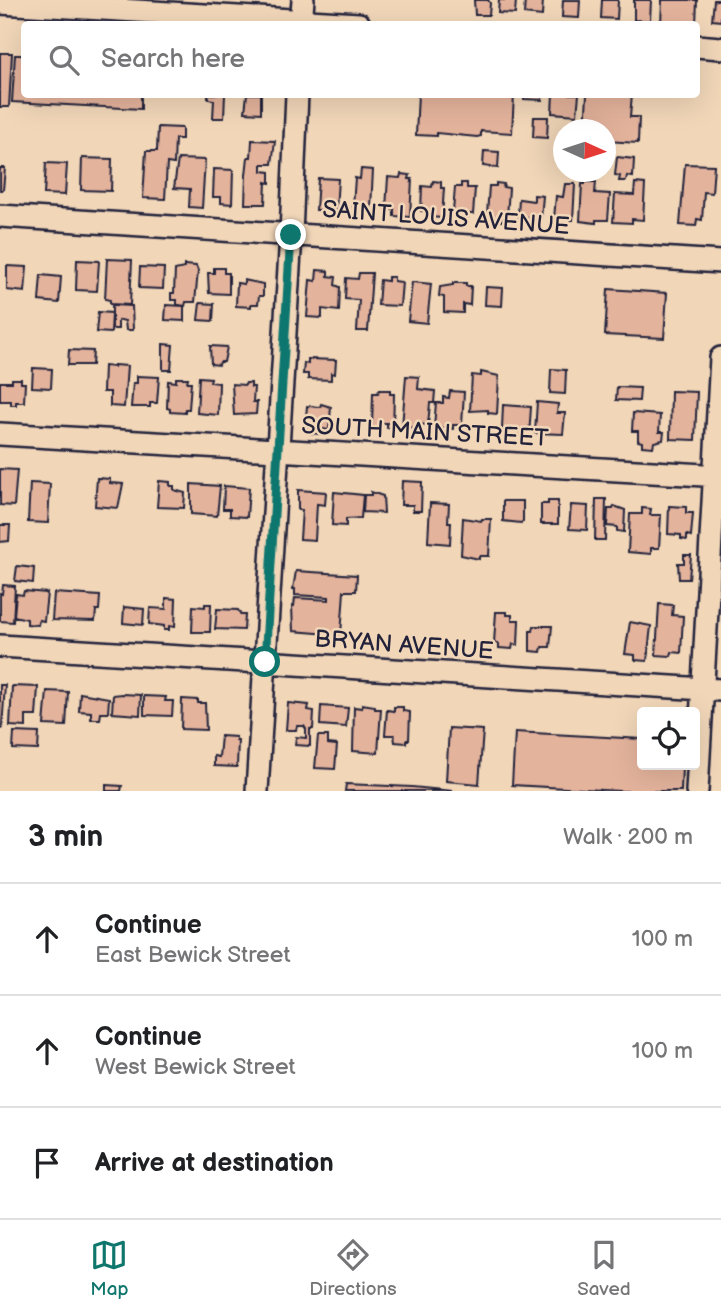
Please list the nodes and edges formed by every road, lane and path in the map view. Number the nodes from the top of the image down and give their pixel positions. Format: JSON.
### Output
{"nodes":[{"id":1,"x":0,"y":3,"type":"edge"},
{"id":2,"x":51,"y":3,"type":"edge"},
{"id":3,"x":111,"y":5,"type":"edge"},
{"id":4,"x":174,"y":7,"type":"edge"},
{"id":5,"x":247,"y":9,"type":"edge"},
{"id":6,"x":301,"y":15,"type":"edge"},
{"id":7,"x":340,"y":21,"type":"edge"},
{"id":8,"x":700,"y":47,"type":"edge"},
{"id":9,"x":721,"y":48,"type":"edge"},
{"id":10,"x":298,"y":98,"type":"edge"},
{"id":11,"x":0,"y":216,"type":"edge"},
{"id":12,"x":291,"y":235,"type":"junction"},
{"id":13,"x":721,"y":262,"type":"edge"},
{"id":14,"x":721,"y":358,"type":"edge"},
{"id":15,"x":0,"y":434,"type":"edge"},
{"id":16,"x":277,"y":450,"type":"junction"},
{"id":17,"x":718,"y":476,"type":"edge"},
{"id":18,"x":713,"y":632,"type":"edge"},
{"id":19,"x":0,"y":646,"type":"edge"},
{"id":20,"x":265,"y":662,"type":"junction"},
{"id":21,"x":712,"y":690,"type":"edge"},
{"id":22,"x":257,"y":791,"type":"edge"},
{"id":23,"x":697,"y":791,"type":"edge"}],
"edges":[{"from":1,"to":2,"type":"street"},
{"from":2,"to":3,"type":"street"},
{"from":3,"to":4,"type":"street"},
{"from":4,"to":5,"type":"street"},
{"from":5,"to":6,"type":"street"},
{"from":6,"to":7,"type":"street"},
{"from":8,"to":9,"type":"street"},
{"from":10,"to":12,"type":"street"},
{"from":11,"to":12,"type":"street","name":"SAINT LOUIS AVENUE"},
{"from":12,"to":13,"type":"street","name":"SAINT LOUIS AVENUE"},
{"from":12,"to":16,"type":"street"},
{"from":14,"to":17,"type":"street"},
{"from":15,"to":16,"type":"street","name":"SOUTH MAIN STREET"},
{"from":16,"to":17,"type":"street","name":"SOUTH MAIN STREET"},
{"from":16,"to":20,"type":"street"},
{"from":17,"to":18,"type":"street"},
{"from":18,"to":21,"type":"street"},
{"from":19,"to":20,"type":"street","name":"BRYAN AVENUE"},
{"from":20,"to":21,"type":"street","name":"BRYAN AVENUE"},
{"from":20,"to":22,"type":"street"},
{"from":21,"to":23,"type":"street"}]}
